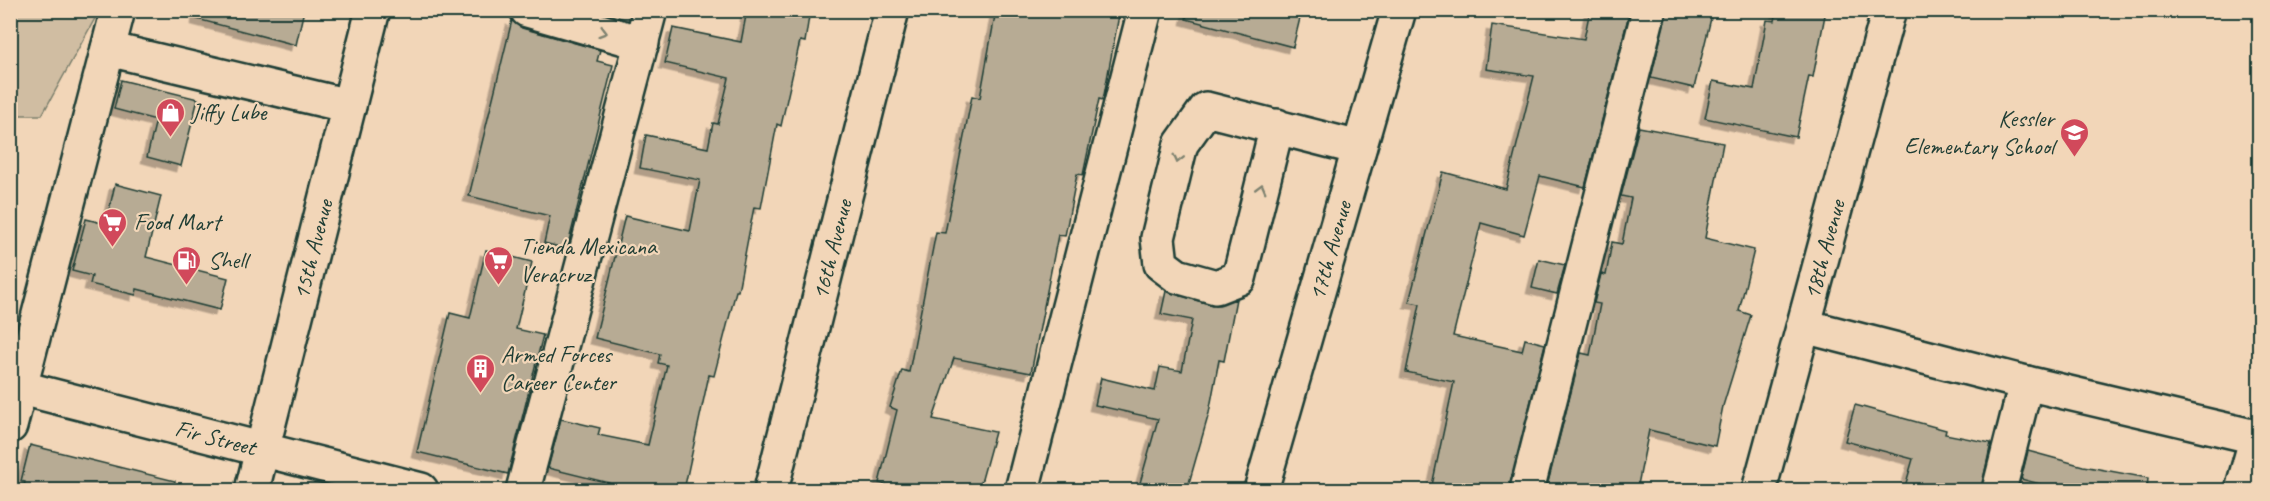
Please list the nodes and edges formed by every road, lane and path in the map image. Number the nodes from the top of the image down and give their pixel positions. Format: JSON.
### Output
{"nodes":[{"id":1,"x":118,"y":10,"type":"edge"},
{"id":2,"x":373,"y":10,"type":"edge"},
{"id":3,"x":527,"y":10,"type":"edge"},
{"id":4,"x":650,"y":10,"type":"edge"},
{"id":5,"x":892,"y":10,"type":"edge"},
{"id":6,"x":1145,"y":10,"type":"edge"},
{"id":7,"x":1399,"y":10,"type":"edge"},
{"id":8,"x":1649,"y":10,"type":"edge"},
{"id":9,"x":1889,"y":10,"type":"edge"},
{"id":10,"x":642,"y":43,"type":"junction"},
{"id":11,"x":108,"y":49,"type":"junction"},
{"id":12,"x":349,"y":106,"type":"junction"},
{"id":13,"x":1277,"y":126,"type":"junction"},
{"id":14,"x":1359,"y":148,"type":"junction"},
{"id":15,"x":1804,"y":326,"type":"junction"},
{"id":16,"x":2026,"y":383,"type":"junction"},
{"id":17,"x":16,"y":386,"type":"edge"},
{"id":18,"x":10,"y":426,"type":"edge"},
{"id":19,"x":2258,"y":438,"type":"edge"},
{"id":20,"x":262,"y":451,"type":"junction"},
{"id":21,"x":252,"y":490,"type":"edge"},
{"id":22,"x":420,"y":490,"type":"edge"},
{"id":23,"x":523,"y":490,"type":"edge"},
{"id":24,"x":771,"y":490,"type":"edge"},
{"id":25,"x":1022,"y":490,"type":"edge"},
{"id":26,"x":1261,"y":490,"type":"edge"},
{"id":27,"x":1527,"y":490,"type":"edge"},
{"id":28,"x":1759,"y":490,"type":"edge"},
{"id":29,"x":1999,"y":490,"type":"edge"},
{"id":30,"x":2242,"y":490,"type":"edge"}],
"edges":[{"from":1,"to":11,"type":"street"},
{"from":2,"to":12,"type":"street","name":"15th Avenue"},
{"from":3,"to":10,"type":"street","one_way":true},
{"from":4,"to":10,"type":"street"},
{"from":5,"to":24,"type":"street","name":"16th Avenue"},
{"from":6,"to":25,"type":"street"},
{"from":7,"to":14,"type":"street","name":"17th Avenue"},
{"from":8,"to":27,"type":"street"},
{"from":9,"to":15,"type":"street","name":"18th Avenue"},
{"from":10,"to":23,"type":"street"},
{"from":11,"to":12,"type":"street"},
{"from":11,"to":17,"type":"street"},
{"from":12,"to":20,"type":"street","name":"15th Avenue"},
{"from":13,"to":13,"type":"street","one_way":true},
{"from":13,"to":14,"type":"street"},
{"from":14,"to":26,"type":"street","name":"17th Avenue"},
{"from":15,"to":16,"type":"street"},
{"from":15,"to":28,"type":"street","name":"18th Avenue"},
{"from":16,"to":19,"type":"street"},
{"from":16,"to":29,"type":"street"},
{"from":17,"to":18,"type":"street"},
{"from":17,"to":20,"type":"street","name":"Fir Street"},
{"from":19,"to":30,"type":"street"},
{"from":20,"to":21,"type":"street","name":"15th Avenue"},
{"from":20,"to":22,"type":"street","name":"Fir Street"}]}
